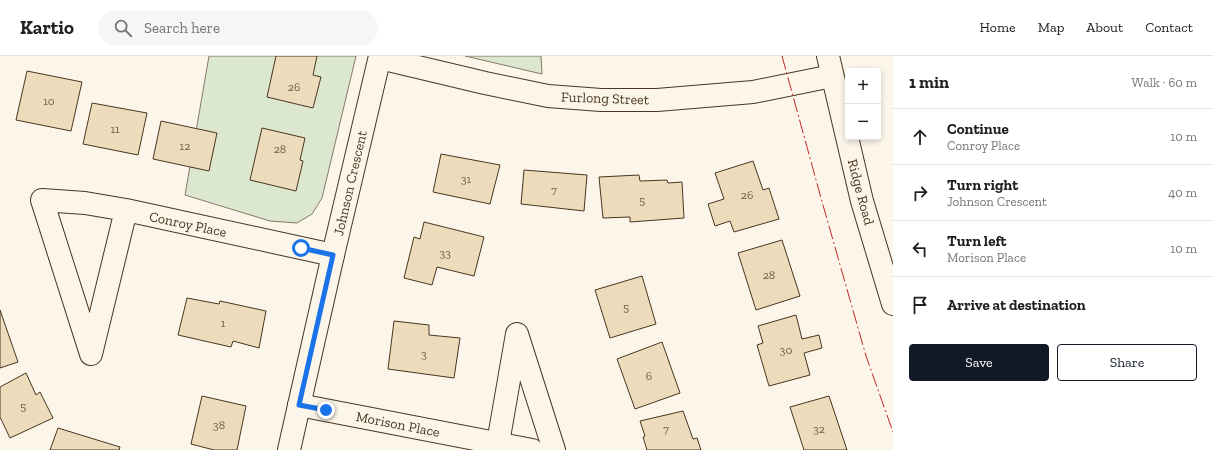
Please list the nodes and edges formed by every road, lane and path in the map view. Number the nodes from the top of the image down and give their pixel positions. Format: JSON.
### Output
{"nodes":[{"id":1,"x":380,"y":57,"type":"edge"},
{"id":2,"x":830,"y":66,"type":"edge"},
{"id":3,"x":126,"y":210,"type":"junction"},
{"id":4,"x":333,"y":255,"type":"junction"},
{"id":5,"x":893,"y":304,"type":"edge"},
{"id":6,"x":299,"y":405,"type":"junction"},
{"id":7,"x":498,"y":443,"type":"junction"},
{"id":8,"x":289,"y":450,"type":"edge"},
{"id":9,"x":532,"y":450,"type":"edge"},
{"id":10,"x":554,"y":450,"type":"edge"}],
"edges":[{"from":1,"to":2,"type":"street","name":"Furlong Street"},
{"from":1,"to":4,"type":"street","name":"Johnson Crescent"},
{"from":2,"to":5,"type":"street","name":"Ridge Road"},
{"from":3,"to":3,"type":"street","name":"Conroy Place"},
{"from":3,"to":4,"type":"street","name":"Conroy Place"},
{"from":4,"to":6,"type":"street","name":"Johnson Crescent"},
{"from":6,"to":7,"type":"street","name":"Morison Place"},
{"from":6,"to":8,"type":"street","name":"Johnson Crescent"},
{"from":7,"to":9,"type":"street","name":"Morison Place"},
{"from":7,"to":10,"type":"street"}]}
